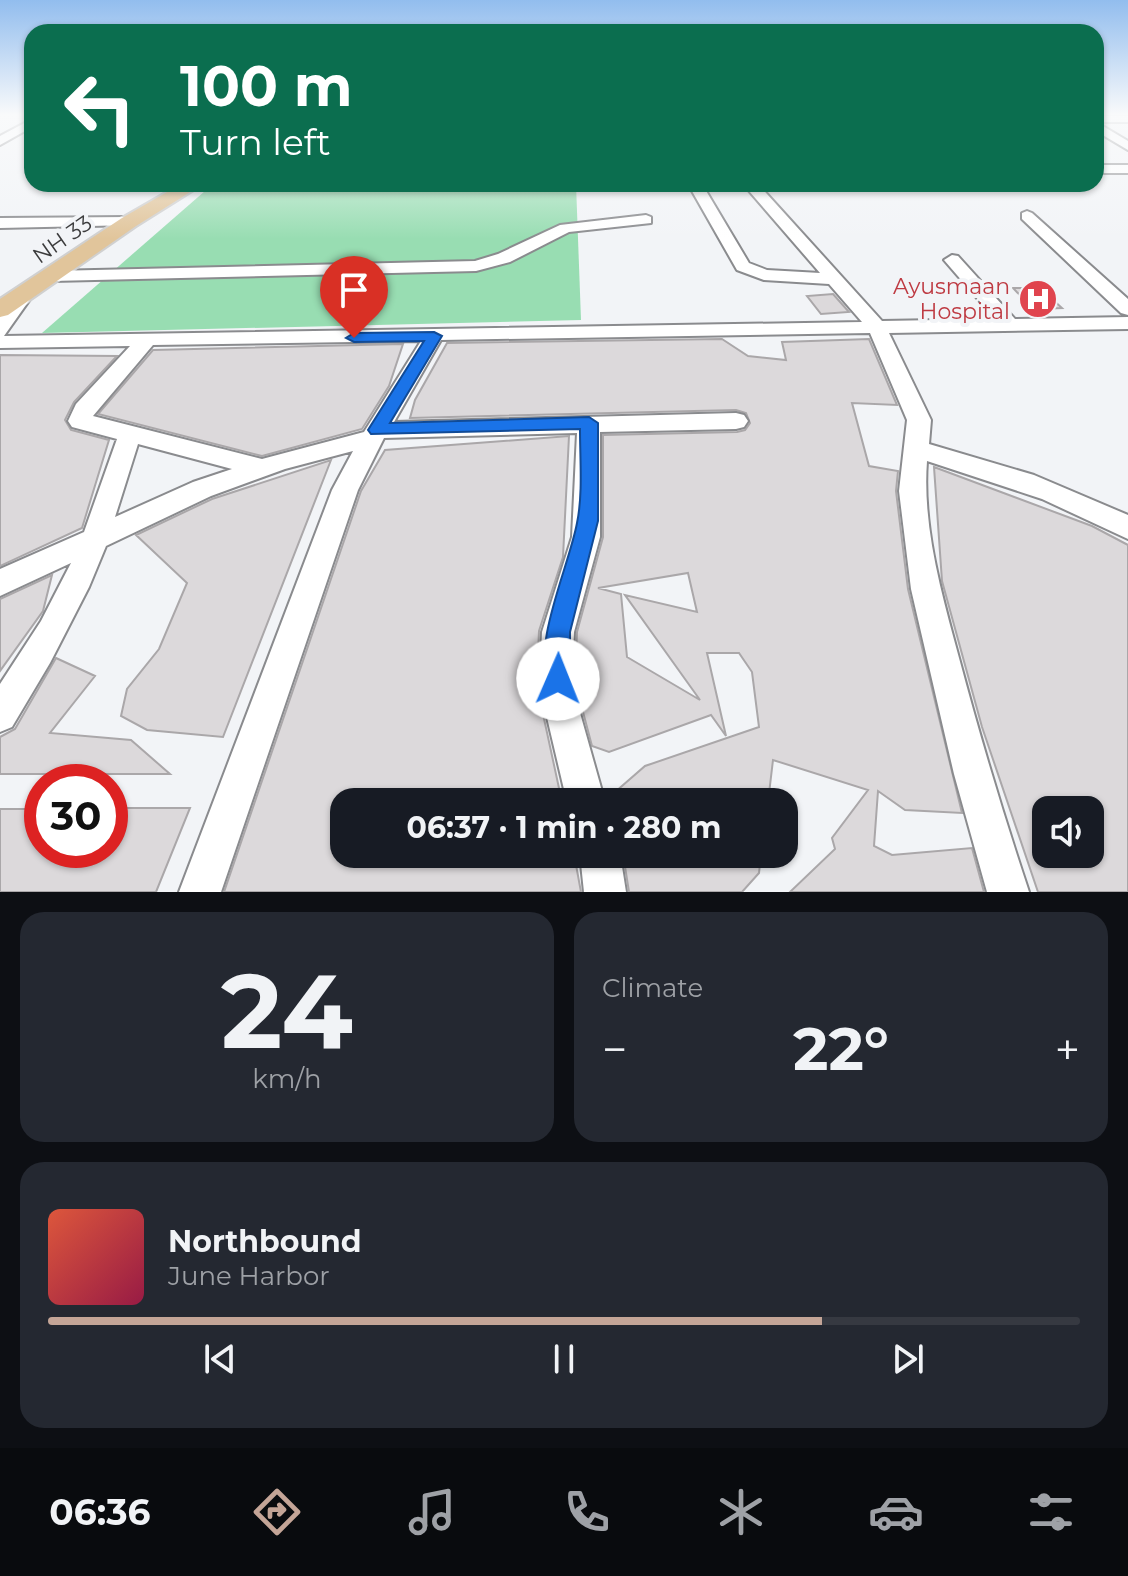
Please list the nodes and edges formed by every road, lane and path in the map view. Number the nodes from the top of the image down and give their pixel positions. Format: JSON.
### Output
{"nodes":[{"id":1,"x":1104,"y":169,"type":"edge"},
{"id":2,"x":1128,"y":169,"type":"edge"},
{"id":3,"x":180,"y":192,"type":"edge"},
{"id":4,"x":700,"y":192,"type":"edge"},
{"id":5,"x":757,"y":192,"type":"edge"},
{"id":6,"x":1027,"y":216,"type":"dead end"},
{"id":7,"x":646,"y":220,"type":"dead end"},
{"id":8,"x":129,"y":222,"type":"junction"},
{"id":9,"x":0,"y":223,"type":"edge"},
{"id":10,"x":952,"y":260,"type":"dead end"},
{"id":11,"x":52,"y":276,"type":"junction"},
{"id":12,"x":836,"y":279,"type":"junction"},
{"id":13,"x":24,"y":295,"type":"junction"},
{"id":14,"x":0,"y":310,"type":"edge"},
{"id":15,"x":1127,"y":321,"type":"edge"},
{"id":16,"x":1010,"y":325,"type":"junction"},
{"id":17,"x":877,"y":327,"type":"junction"},
{"id":18,"x":0,"y":331,"type":"edge"},
{"id":19,"x":434,"y":336,"type":"junction"},
{"id":20,"x":146,"y":341,"type":"junction"},
{"id":21,"x":0,"y":342,"type":"edge"},
{"id":22,"x":736,"y":421,"type":"dead end"},
{"id":23,"x":589,"y":423,"type":"junction"},
{"id":24,"x":374,"y":434,"type":"junction"},
{"id":25,"x":130,"y":436,"type":"junction"},
{"id":26,"x":916,"y":449,"type":"junction"},
{"id":27,"x":263,"y":468,"type":"junction"},
{"id":28,"x":1128,"y":528,"type":"edge"},
{"id":29,"x":95,"y":538,"type":"junction"},
{"id":30,"x":0,"y":583,"type":"edge"},
{"id":31,"x":0,"y":715,"type":"edge"},
{"id":32,"x":582,"y":788,"type":"edge"},
{"id":33,"x":602,"y":868,"type":"edge"},
{"id":34,"x":200,"y":892,"type":"edge"},
{"id":35,"x":605,"y":892,"type":"edge"},
{"id":36,"x":1008,"y":892,"type":"edge"}],
"edges":[{"from":1,"to":2,"type":"street"},
{"from":3,"to":8,"type":"main road","name":"NH 33"},
{"from":4,"to":12,"type":"street"},
{"from":5,"to":12,"type":"street"},
{"from":6,"to":15,"type":"street"},
{"from":7,"to":11,"type":"street"},
{"from":8,"to":9,"type":"street"},
{"from":8,"to":11,"type":"main road","name":"NH 33"},
{"from":10,"to":16,"type":"street"},
{"from":11,"to":13,"type":"main road","name":"NH 33"},
{"from":12,"to":17,"type":"street"},
{"from":13,"to":14,"type":"main road","name":"NH 33"},
{"from":13,"to":18,"type":"street"},
{"from":15,"to":16,"type":"street"},
{"from":16,"to":17,"type":"street"},
{"from":17,"to":19,"type":"street"},
{"from":17,"to":26,"type":"street"},
{"from":19,"to":20,"type":"street"},
{"from":19,"to":24,"type":"street"},
{"from":20,"to":21,"type":"street"},
{"from":20,"to":25,"type":"street"},
{"from":22,"to":23,"type":"street"},
{"from":23,"to":24,"type":"street"},
{"from":23,"to":32,"type":"street"},
{"from":24,"to":27,"type":"street"},
{"from":24,"to":34,"type":"street"},
{"from":25,"to":27,"type":"street"},
{"from":25,"to":29,"type":"street"},
{"from":26,"to":28,"type":"street"},
{"from":26,"to":36,"type":"street"},
{"from":27,"to":29,"type":"street"},
{"from":29,"to":30,"type":"street"},
{"from":29,"to":31,"type":"street"},
{"from":33,"to":35,"type":"street"}]}
